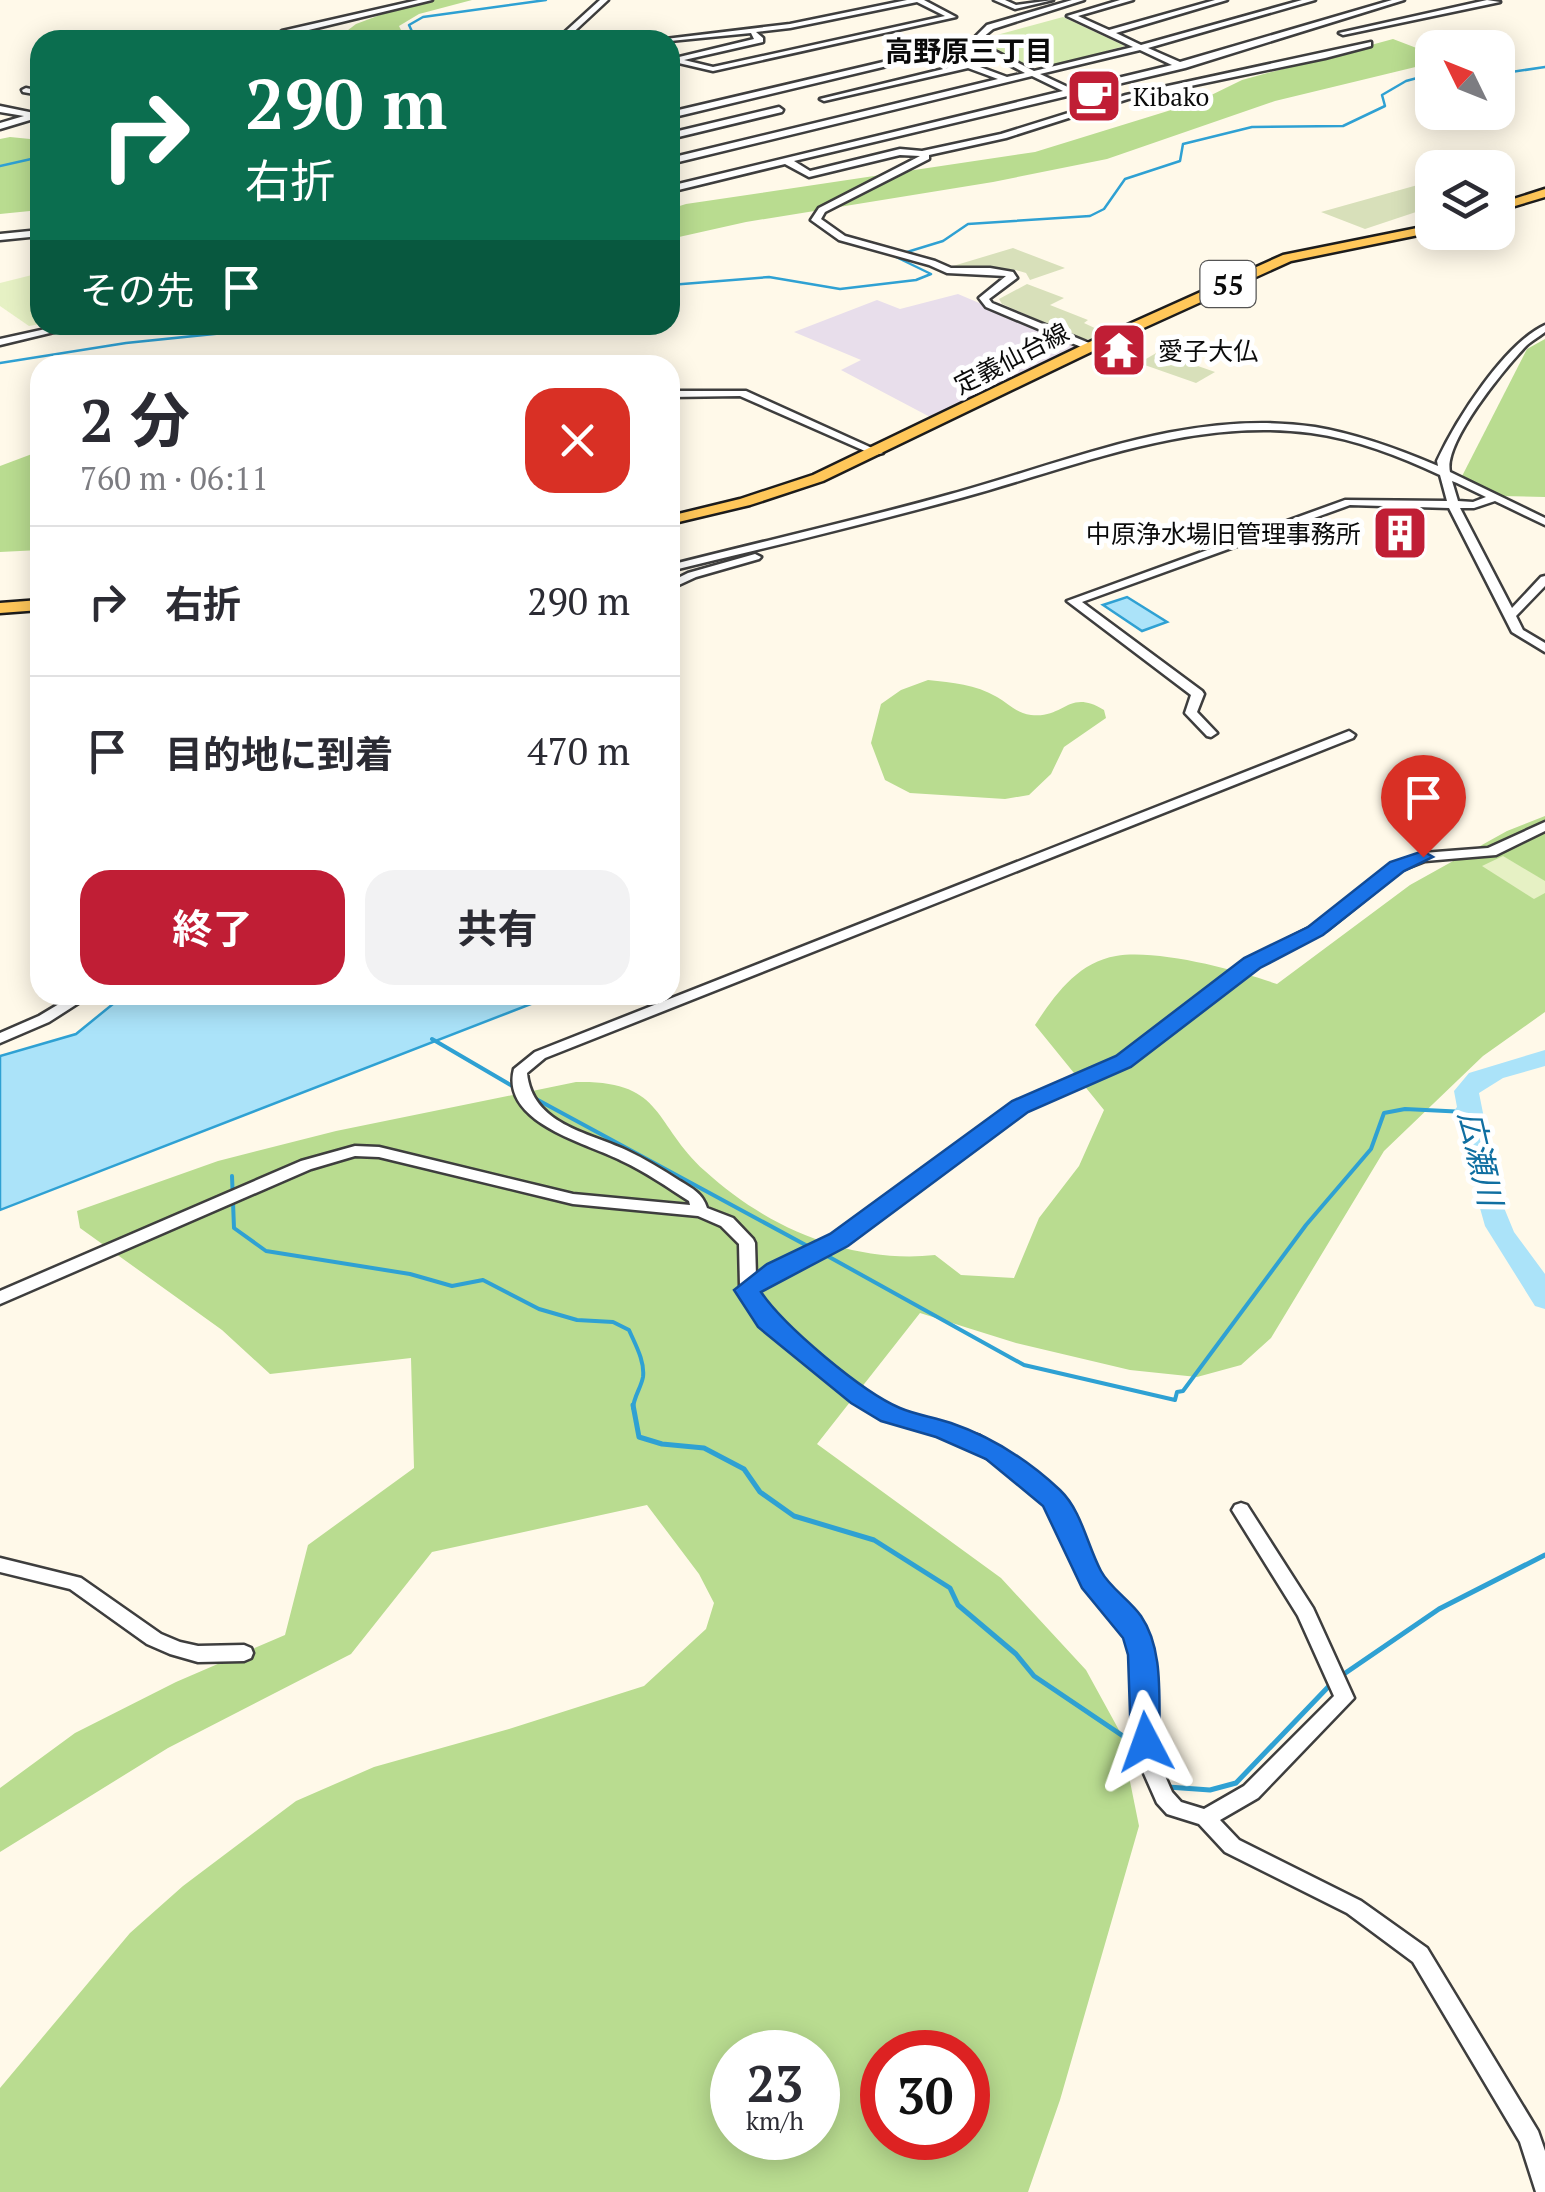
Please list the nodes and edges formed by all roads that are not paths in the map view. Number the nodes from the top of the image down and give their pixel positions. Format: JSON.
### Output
{"nodes":[{"id":1,"x":428,"y":0,"type":"edge"},
{"id":2,"x":604,"y":0,"type":"edge"},
{"id":3,"x":918,"y":0,"type":"edge"},
{"id":4,"x":998,"y":0,"type":"edge"},
{"id":5,"x":1049,"y":0,"type":"edge"},
{"id":6,"x":1080,"y":0,"type":"edge"},
{"id":7,"x":1129,"y":0,"type":"edge"},
{"id":8,"x":1223,"y":0,"type":"edge"},
{"id":9,"x":1400,"y":0,"type":"edge"},
{"id":10,"x":1491,"y":0,"type":"edge"},
{"id":11,"x":1307,"y":2,"type":"edge"},
{"id":12,"x":1330,"y":12,"type":"dead end"},
{"id":13,"x":1343,"y":17,"type":"junction"},
{"id":14,"x":1318,"y":25,"type":"junction"},
{"id":15,"x":790,"y":26,"type":"junction"},
{"id":16,"x":298,"y":30,"type":"edge"},
{"id":17,"x":571,"y":30,"type":"edge"},
{"id":18,"x":752,"y":32,"type":"junction"},
{"id":19,"x":803,"y":32,"type":"dead end"},
{"id":20,"x":1108,"y":33,"type":"junction"},
{"id":21,"x":1343,"y":33,"type":"junction"},
{"id":22,"x":680,"y":38,"type":"edge"},
{"id":23,"x":816,"y":39,"type":"dead end"},
{"id":24,"x":828,"y":45,"type":"junction"},
{"id":25,"x":1142,"y":47,"type":"junction"},
{"id":26,"x":680,"y":57,"type":"edge"},
{"id":27,"x":680,"y":61,"type":"edge"},
{"id":28,"x":1180,"y":65,"type":"junction"},
{"id":29,"x":967,"y":66,"type":"junction"},
{"id":30,"x":1032,"y":73,"type":"junction"},
{"id":31,"x":1210,"y":78,"type":"junction"},
{"id":32,"x":1004,"y":80,"type":"junction"},
{"id":33,"x":796,"y":85,"type":"junction"},
{"id":34,"x":26,"y":90,"type":"dead end"},
{"id":35,"x":30,"y":91,"type":"edge"},
{"id":36,"x":1073,"y":92,"type":"junction"},
{"id":37,"x":751,"y":96,"type":"junction"},
{"id":38,"x":824,"y":100,"type":"junction"},
{"id":39,"x":1101,"y":105,"type":"junction"},
{"id":40,"x":0,"y":108,"type":"edge"},
{"id":41,"x":778,"y":110,"type":"junction"},
{"id":42,"x":680,"y":112,"type":"edge"},
{"id":43,"x":30,"y":115,"type":"edge"},
{"id":44,"x":856,"y":116,"type":"junction"},
{"id":45,"x":30,"y":117,"type":"edge"},
{"id":46,"x":0,"y":126,"type":"edge"},
{"id":47,"x":813,"y":127,"type":"junction"},
{"id":48,"x":680,"y":134,"type":"edge"},
{"id":49,"x":922,"y":154,"type":"junction"},
{"id":50,"x":680,"y":159,"type":"edge"},
{"id":51,"x":787,"y":162,"type":"junction"},
{"id":52,"x":680,"y":187,"type":"edge"},
{"id":53,"x":1545,"y":192,"type":"edge"},
{"id":54,"x":1515,"y":202,"type":"edge"},
{"id":55,"x":1415,"y":232,"type":"edge"},
{"id":56,"x":30,"y":234,"type":"edge"},
{"id":57,"x":0,"y":238,"type":"edge"},
{"id":58,"x":1545,"y":328,"type":"edge"},
{"id":59,"x":32,"y":335,"type":"edge"},
{"id":60,"x":0,"y":342,"type":"edge"},
{"id":61,"x":1090,"y":347,"type":"junction"},
{"id":62,"x":680,"y":394,"type":"edge"},
{"id":63,"x":878,"y":453,"type":"junction"},
{"id":64,"x":1447,"y":474,"type":"junction"},
{"id":65,"x":957,"y":496,"type":"junction"},
{"id":66,"x":1494,"y":498,"type":"junction"},
{"id":67,"x":1453,"y":505,"type":"junction"},
{"id":68,"x":1545,"y":507,"type":"edge"},
{"id":69,"x":1524,"y":512,"type":"junction"},
{"id":70,"x":680,"y":518,"type":"edge"},
{"id":71,"x":1545,"y":522,"type":"edge"},
{"id":72,"x":680,"y":565,"type":"edge"},
{"id":73,"x":1545,"y":579,"type":"edge"},
{"id":74,"x":680,"y":581,"type":"edge"},
{"id":75,"x":30,"y":606,"type":"edge"},
{"id":76,"x":0,"y":608,"type":"edge"},
{"id":77,"x":1510,"y":616,"type":"junction"},
{"id":78,"x":1545,"y":648,"type":"edge"},
{"id":79,"x":1211,"y":732,"type":"dead end"},
{"id":80,"x":1349,"y":735,"type":"dead end"},
{"id":81,"x":1545,"y":826,"type":"edge"},
{"id":82,"x":680,"y":1000,"type":"edge"},
{"id":83,"x":67,"y":1005,"type":"edge"},
{"id":84,"x":666,"y":1005,"type":"edge"},
{"id":85,"x":0,"y":1038,"type":"edge"},
{"id":86,"x":700,"y":1212,"type":"junction"},
{"id":87,"x":746,"y":1290,"type":"junction"},
{"id":88,"x":0,"y":1298,"type":"edge"},
{"id":89,"x":1242,"y":1510,"type":"dead end"},
{"id":90,"x":0,"y":1565,"type":"edge"},
{"id":91,"x":244,"y":1653,"type":"dead end"},
{"id":92,"x":1206,"y":1818,"type":"junction"},
{"id":93,"x":1545,"y":2188,"type":"edge"}],
"edges":[{"from":1,"to":16,"type":"street"},
{"from":2,"to":17,"type":"street"},
{"from":3,"to":15,"type":"street"},
{"from":3,"to":24,"type":"street"},
{"from":4,"to":5,"type":"street"},
{"from":6,"to":30,"type":"street"},
{"from":7,"to":20,"type":"street"},
{"from":8,"to":20,"type":"street"},
{"from":9,"to":13,"type":"street"},
{"from":10,"to":21,"type":"street"},
{"from":11,"to":25,"type":"street"},
{"from":12,"to":13,"type":"street"},
{"from":13,"to":14,"type":"street"},
{"from":14,"to":21,"type":"street"},
{"from":14,"to":28,"type":"street"},
{"from":15,"to":18,"type":"street"},
{"from":15,"to":19,"type":"street"},
{"from":18,"to":22,"type":"street"},
{"from":18,"to":26,"type":"street"},
{"from":20,"to":25,"type":"street"},
{"from":21,"to":31,"type":"street"},
{"from":23,"to":24,"type":"street"},
{"from":24,"to":27,"type":"street"},
{"from":25,"to":28,"type":"street"},
{"from":25,"to":30,"type":"street"},
{"from":28,"to":31,"type":"street"},
{"from":28,"to":36,"type":"street"},
{"from":29,"to":32,"type":"street"},
{"from":29,"to":33,"type":"street"},
{"from":29,"to":38,"type":"street"},
{"from":30,"to":32,"type":"street"},
{"from":30,"to":36,"type":"street"},
{"from":31,"to":39,"type":"street"},
{"from":32,"to":44,"type":"street"},
{"from":33,"to":37,"type":"street"},
{"from":33,"to":38,"type":"street"},
{"from":34,"to":35,"type":"street"},
{"from":36,"to":39,"type":"street"},
{"from":36,"to":51,"type":"street"},
{"from":37,"to":41,"type":"street"},
{"from":37,"to":42,"type":"street"},
{"from":38,"to":44,"type":"street"},
{"from":39,"to":49,"type":"street"},
{"from":40,"to":43,"type":"street"},
{"from":41,"to":47,"type":"street"},
{"from":41,"to":48,"type":"street"},
{"from":44,"to":47,"type":"street"},
{"from":45,"to":46,"type":"street"},
{"from":47,"to":50,"type":"street"},
{"from":49,"to":51,"type":"street"},
{"from":49,"to":61,"type":"street"},
{"from":51,"to":52,"type":"street"},
{"from":53,"to":54,"type":"main road"},
{"from":55,"to":61,"type":"main road","name":"定義仙台線","number":"55"},
{"from":56,"to":57,"type":"street"},
{"from":58,"to":64,"type":"street"},
{"from":59,"to":60,"type":"street"},
{"from":61,"to":63,"type":"main road","name":"定義仙台線","number":"55"},
{"from":62,"to":63,"type":"street"},
{"from":63,"to":70,"type":"main road","name":"定義仙台線","number":"55"},
{"from":64,"to":65,"type":"street"},
{"from":64,"to":66,"type":"street"},
{"from":64,"to":67,"type":"street"},
{"from":65,"to":72,"type":"street"},
{"from":65,"to":74,"type":"street"},
{"from":66,"to":67,"type":"street"},
{"from":66,"to":69,"type":"street"},
{"from":67,"to":77,"type":"street"},
{"from":67,"to":79,"type":"street"},
{"from":68,"to":69,"type":"street"},
{"from":69,"to":71,"type":"street"},
{"from":73,"to":77,"type":"street"},
{"from":75,"to":76,"type":"main road"},
{"from":77,"to":78,"type":"street"},
{"from":80,"to":82,"type":"street"},
{"from":81,"to":87,"type":"street"},
{"from":83,"to":85,"type":"street"},
{"from":84,"to":86,"type":"street"},
{"from":86,"to":87,"type":"street"},
{"from":86,"to":88,"type":"street"},
{"from":87,"to":92,"type":"street"},
{"from":89,"to":92,"type":"street"},
{"from":90,"to":91,"type":"street"},
{"from":92,"to":93,"type":"street"}]}
